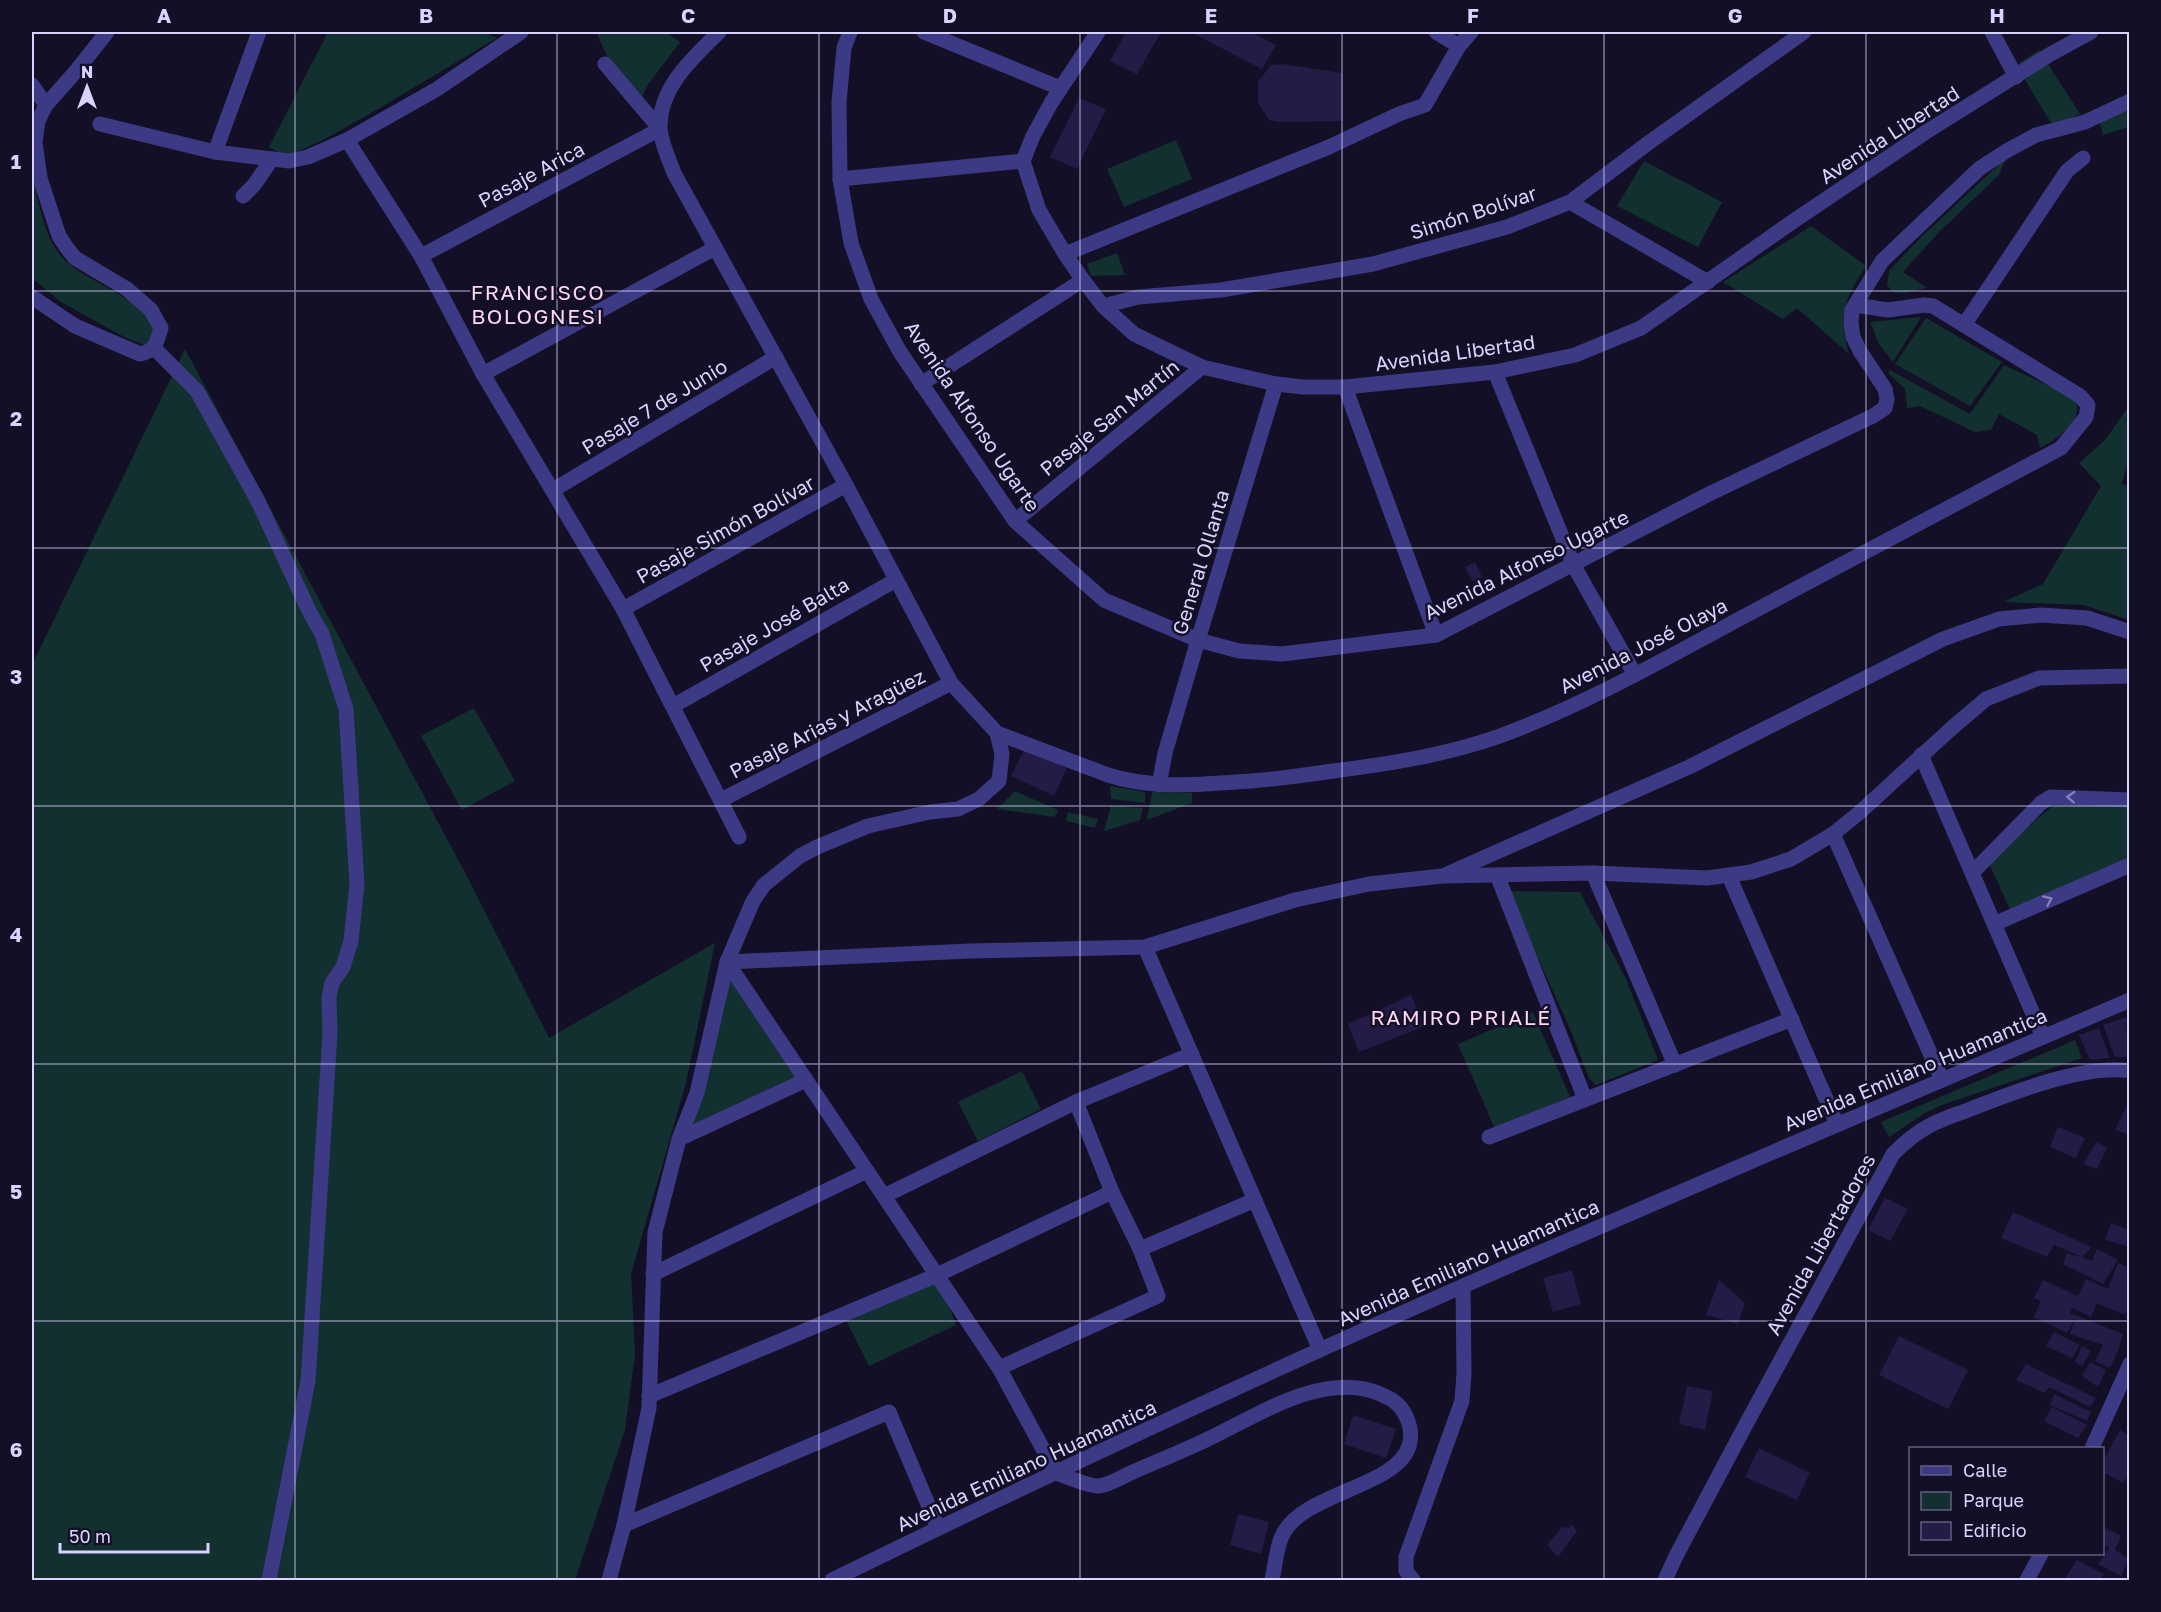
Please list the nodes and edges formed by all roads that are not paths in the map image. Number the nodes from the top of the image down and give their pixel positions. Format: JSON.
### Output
{"nodes":[{"id":1,"x":107,"y":32,"type":"edge"},
{"id":2,"x":259,"y":32,"type":"edge"},
{"id":3,"x":521,"y":32,"type":"edge"},
{"id":4,"x":718,"y":32,"type":"edge"},
{"id":5,"x":850,"y":32,"type":"edge"},
{"id":6,"x":924,"y":32,"type":"edge"},
{"id":7,"x":1098,"y":32,"type":"edge"},
{"id":8,"x":1436,"y":32,"type":"edge"},
{"id":9,"x":1471,"y":32,"type":"edge"},
{"id":10,"x":1804,"y":32,"type":"edge"},
{"id":11,"x":1992,"y":32,"type":"edge"},
{"id":12,"x":2091,"y":32,"type":"edge"},
{"id":13,"x":1459,"y":46,"type":"junction"},
{"id":14,"x":605,"y":64,"type":"dead end"},
{"id":15,"x":2016,"y":77,"type":"junction"},
{"id":16,"x":32,"y":85,"type":"edge"},
{"id":17,"x":1060,"y":88,"type":"junction"},
{"id":18,"x":2130,"y":101,"type":"edge"},
{"id":19,"x":46,"y":105,"type":"junction"},
{"id":20,"x":100,"y":124,"type":"dead end"},
{"id":21,"x":660,"y":129,"type":"junction"},
{"id":22,"x":347,"y":140,"type":"junction"},
{"id":23,"x":215,"y":152,"type":"junction"},
{"id":24,"x":2083,"y":158,"type":"dead end"},
{"id":25,"x":272,"y":159,"type":"junction"},
{"id":26,"x":1023,"y":161,"type":"junction"},
{"id":27,"x":840,"y":179,"type":"junction"},
{"id":28,"x":243,"y":196,"type":"dead end"},
{"id":29,"x":1570,"y":202,"type":"junction"},
{"id":30,"x":715,"y":248,"type":"junction"},
{"id":31,"x":1065,"y":254,"type":"junction"},
{"id":32,"x":421,"y":256,"type":"junction"},
{"id":33,"x":1083,"y":280,"type":"junction"},
{"id":34,"x":1708,"y":282,"type":"junction"},
{"id":35,"x":32,"y":297,"type":"edge"},
{"id":36,"x":1855,"y":305,"type":"junction"},
{"id":37,"x":1103,"y":306,"type":"junction"},
{"id":38,"x":1964,"y":325,"type":"junction"},
{"id":39,"x":154,"y":348,"type":"junction"},
{"id":40,"x":776,"y":357,"type":"junction"},
{"id":41,"x":1202,"y":367,"type":"junction"},
{"id":42,"x":1495,"y":372,"type":"junction"},
{"id":43,"x":483,"y":374,"type":"junction"},
{"id":44,"x":921,"y":384,"type":"junction"},
{"id":45,"x":1276,"y":384,"type":"junction"},
{"id":46,"x":1345,"y":387,"type":"junction"},
{"id":47,"x":846,"y":485,"type":"junction"},
{"id":48,"x":553,"y":490,"type":"junction"},
{"id":49,"x":1015,"y":521,"type":"junction"},
{"id":50,"x":1574,"y":566,"type":"junction"},
{"id":51,"x":896,"y":579,"type":"junction"},
{"id":52,"x":623,"y":609,"type":"junction"},
{"id":53,"x":2130,"y":632,"type":"edge"},
{"id":54,"x":1436,"y":635,"type":"junction"},
{"id":55,"x":1198,"y":640,"type":"junction"},
{"id":56,"x":1635,"y":675,"type":"junction"},
{"id":57,"x":2130,"y":676,"type":"edge"},
{"id":58,"x":951,"y":683,"type":"junction"},
{"id":59,"x":674,"y":706,"type":"junction"},
{"id":60,"x":997,"y":733,"type":"junction"},
{"id":61,"x":1921,"y":755,"type":"junction"},
{"id":62,"x":1159,"y":785,"type":"junction"},
{"id":63,"x":721,"y":800,"type":"junction"},
{"id":64,"x":2130,"y":800,"type":"edge"},
{"id":65,"x":1833,"y":834,"type":"junction"},
{"id":66,"x":739,"y":837,"type":"dead end"},
{"id":67,"x":2130,"y":865,"type":"edge"},
{"id":68,"x":1973,"y":872,"type":"junction"},
{"id":69,"x":1593,"y":873,"type":"junction"},
{"id":70,"x":1497,"y":875,"type":"junction"},
{"id":71,"x":1442,"y":876,"type":"junction"},
{"id":72,"x":1730,"y":876,"type":"junction"},
{"id":73,"x":1994,"y":924,"type":"junction"},
{"id":74,"x":1145,"y":947,"type":"junction"},
{"id":75,"x":728,"y":962,"type":"junction"},
{"id":76,"x":2130,"y":1000,"type":"edge"},
{"id":77,"x":1791,"y":1019,"type":"junction"},
{"id":78,"x":2043,"y":1037,"type":"junction"},
{"id":79,"x":1192,"y":1054,"type":"junction"},
{"id":80,"x":1675,"y":1065,"type":"junction"},
{"id":81,"x":2130,"y":1071,"type":"edge"},
{"id":82,"x":806,"y":1080,"type":"junction"},
{"id":83,"x":1942,"y":1080,"type":"junction"},
{"id":84,"x":1585,"y":1099,"type":"junction"},
{"id":85,"x":1076,"y":1102,"type":"junction"},
{"id":86,"x":1836,"y":1124,"type":"junction"},
{"id":87,"x":1489,"y":1137,"type":"dead end"},
{"id":88,"x":679,"y":1139,"type":"junction"},
{"id":89,"x":867,"y":1171,"type":"junction"},
{"id":90,"x":1112,"y":1192,"type":"junction"},
{"id":91,"x":884,"y":1196,"type":"junction"},
{"id":92,"x":1256,"y":1200,"type":"junction"},
{"id":93,"x":1140,"y":1249,"type":"junction"},
{"id":94,"x":653,"y":1274,"type":"junction"},
{"id":95,"x":937,"y":1275,"type":"junction"},
{"id":96,"x":1463,"y":1286,"type":"junction"},
{"id":97,"x":1320,"y":1350,"type":"junction"},
{"id":98,"x":2130,"y":1364,"type":"edge"},
{"id":99,"x":999,"y":1368,"type":"junction"},
{"id":100,"x":649,"y":1396,"type":"junction"},
{"id":101,"x":2093,"y":1447,"type":"edge"},
{"id":102,"x":1056,"y":1473,"type":"junction"},
{"id":103,"x":624,"y":1525,"type":"junction"},
{"id":104,"x":938,"y":1528,"type":"junction"},
{"id":105,"x":2040,"y":1555,"type":"edge"},
{"id":106,"x":269,"y":1581,"type":"edge"},
{"id":107,"x":609,"y":1581,"type":"edge"},
{"id":108,"x":832,"y":1581,"type":"edge"},
{"id":109,"x":1272,"y":1581,"type":"edge"},
{"id":110,"x":1413,"y":1581,"type":"edge"},
{"id":111,"x":1665,"y":1581,"type":"edge"},
{"id":112,"x":2027,"y":1581,"type":"edge"}],
"edges":[{"from":1,"to":19,"type":"street"},
{"from":2,"to":23,"type":"street"},
{"from":3,"to":22,"type":"street"},
{"from":4,"to":21,"type":"street"},
{"from":5,"to":27,"type":"street","name":"Avenida Alfonso Ugarte"},
{"from":6,"to":17,"type":"street"},
{"from":7,"to":17,"type":"street"},
{"from":8,"to":13,"type":"street"},
{"from":9,"to":13,"type":"street"},
{"from":10,"to":29,"type":"street","name":"Simón Bolívar"},
{"from":11,"to":15,"type":"street"},
{"from":12,"to":15,"type":"street","name":"Avenida Libertad"},
{"from":13,"to":31,"type":"street"},
{"from":14,"to":21,"type":"street"},
{"from":15,"to":34,"type":"street","name":"Avenida Libertad"},
{"from":16,"to":19,"type":"street"},
{"from":17,"to":26,"type":"street"},
{"from":18,"to":36,"type":"street"},
{"from":19,"to":39,"type":"street"},
{"from":20,"to":23,"type":"street"},
{"from":21,"to":30,"type":"street"},
{"from":21,"to":32,"type":"street","name":"Pasaje Arica"},
{"from":22,"to":25,"type":"street"},
{"from":22,"to":32,"type":"street"},
{"from":23,"to":25,"type":"street"},
{"from":24,"to":38,"type":"street"},
{"from":25,"to":28,"type":"street"},
{"from":26,"to":27,"type":"street"},
{"from":26,"to":31,"type":"street","name":"Avenida Libertad"},
{"from":27,"to":44,"type":"street","name":"Avenida Alfonso Ugarte"},
{"from":29,"to":34,"type":"street"},
{"from":29,"to":37,"type":"street","name":"Simón Bolívar"},
{"from":30,"to":40,"type":"street"},
{"from":30,"to":43,"type":"street"},
{"from":31,"to":33,"type":"street","name":"Avenida Libertad"},
{"from":32,"to":43,"type":"street"},
{"from":33,"to":37,"type":"street","name":"Avenida Libertad"},
{"from":33,"to":44,"type":"street"},
{"from":34,"to":42,"type":"street","name":"Avenida Libertad"},
{"from":35,"to":39,"type":"street"},
{"from":36,"to":38,"type":"street"},
{"from":36,"to":50,"type":"street","name":"Avenida Alfonso Ugarte"},
{"from":37,"to":41,"type":"street","name":"Avenida Libertad"},
{"from":38,"to":56,"type":"street","name":"Avenida José Olaya"},
{"from":39,"to":106,"type":"street"},
{"from":40,"to":47,"type":"street"},
{"from":40,"to":48,"type":"street","name":"Pasaje 7 de Junio"},
{"from":41,"to":45,"type":"street","name":"Avenida Libertad"},
{"from":41,"to":49,"type":"street","name":"Pasaje San Martín"},
{"from":42,"to":46,"type":"street","name":"Avenida Libertad"},
{"from":42,"to":50,"type":"street"},
{"from":43,"to":48,"type":"street"},
{"from":44,"to":49,"type":"street","name":"Avenida Alfonso Ugarte"},
{"from":45,"to":46,"type":"street","name":"Avenida Libertad"},
{"from":45,"to":55,"type":"street","name":"General Ollanta"},
{"from":46,"to":54,"type":"street"},
{"from":47,"to":51,"type":"street"},
{"from":47,"to":52,"type":"street","name":"Pasaje Simón Bolívar"},
{"from":48,"to":52,"type":"street"},
{"from":49,"to":55,"type":"street","name":"Avenida Alfonso Ugarte"},
{"from":50,"to":54,"type":"street","name":"Avenida Alfonso Ugarte"},
{"from":50,"to":56,"type":"street"},
{"from":51,"to":58,"type":"street"},
{"from":51,"to":59,"type":"street","name":"Pasaje José Balta"},
{"from":52,"to":59,"type":"street"},
{"from":53,"to":71,"type":"street"},
{"from":54,"to":55,"type":"street","name":"Avenida Alfonso Ugarte"},
{"from":55,"to":62,"type":"street","name":"General Ollanta"},
{"from":56,"to":62,"type":"street","name":"Avenida José Olaya"},
{"from":57,"to":61,"type":"street"},
{"from":58,"to":60,"type":"street"},
{"from":58,"to":63,"type":"street","name":"Pasaje Arias y Aragüez"},
{"from":59,"to":63,"type":"street"},
{"from":60,"to":62,"type":"street","name":"Avenida José Olaya"},
{"from":60,"to":75,"type":"street"},
{"from":61,"to":65,"type":"street"},
{"from":61,"to":68,"type":"street"},
{"from":63,"to":66,"type":"street"},
{"from":64,"to":68,"type":"street","one_way":true},
{"from":65,"to":72,"type":"street"},
{"from":65,"to":83,"type":"street"},
{"from":73,"to":67,"type":"street","one_way":true},
{"from":68,"to":73,"type":"street"},
{"from":69,"to":70,"type":"street"},
{"from":69,"to":72,"type":"street"},
{"from":69,"to":80,"type":"street"},
{"from":70,"to":71,"type":"street"},
{"from":70,"to":84,"type":"street"},
{"from":71,"to":74,"type":"street"},
{"from":72,"to":77,"type":"street"},
{"from":73,"to":78,"type":"street"},
{"from":74,"to":75,"type":"street"},
{"from":74,"to":79,"type":"street"},
{"from":75,"to":82,"type":"street"},
{"from":75,"to":88,"type":"street"},
{"from":76,"to":78,"type":"street","name":"Avenida Emiliano Huamantica"},
{"from":77,"to":80,"type":"street"},
{"from":77,"to":86,"type":"street"},
{"from":78,"to":83,"type":"street","name":"Avenida Emiliano Huamantica"},
{"from":79,"to":85,"type":"street"},
{"from":79,"to":92,"type":"street"},
{"from":80,"to":84,"type":"street"},
{"from":81,"to":111,"type":"street","name":"Avenida Libertadores"},
{"from":82,"to":88,"type":"street"},
{"from":82,"to":89,"type":"street"},
{"from":83,"to":86,"type":"street","name":"Avenida Emiliano Huamantica"},
{"from":84,"to":87,"type":"street"},
{"from":85,"to":90,"type":"street"},
{"from":85,"to":91,"type":"street"},
{"from":86,"to":96,"type":"street","name":"Avenida Emiliano Huamantica"},
{"from":88,"to":94,"type":"street"},
{"from":89,"to":91,"type":"street"},
{"from":89,"to":94,"type":"street"},
{"from":90,"to":93,"type":"street"},
{"from":90,"to":95,"type":"street"},
{"from":91,"to":95,"type":"street"},
{"from":92,"to":93,"type":"street"},
{"from":92,"to":97,"type":"street"},
{"from":93,"to":99,"type":"street"},
{"from":94,"to":100,"type":"street"},
{"from":95,"to":99,"type":"street"},
{"from":95,"to":100,"type":"street"},
{"from":96,"to":97,"type":"street","name":"Avenida Emiliano Huamantica"},
{"from":96,"to":110,"type":"street"},
{"from":97,"to":102,"type":"street","name":"Avenida Emiliano Huamantica"},
{"from":98,"to":101,"type":"street"},
{"from":99,"to":102,"type":"street"},
{"from":100,"to":103,"type":"street"},
{"from":102,"to":104,"type":"street","name":"Avenida Emiliano Huamantica"},
{"from":102,"to":109,"type":"street"},
{"from":103,"to":104,"type":"street"},
{"from":103,"to":107,"type":"street"},
{"from":104,"to":108,"type":"street","name":"Avenida Emiliano Huamantica"},
{"from":105,"to":112,"type":"street"}]}
